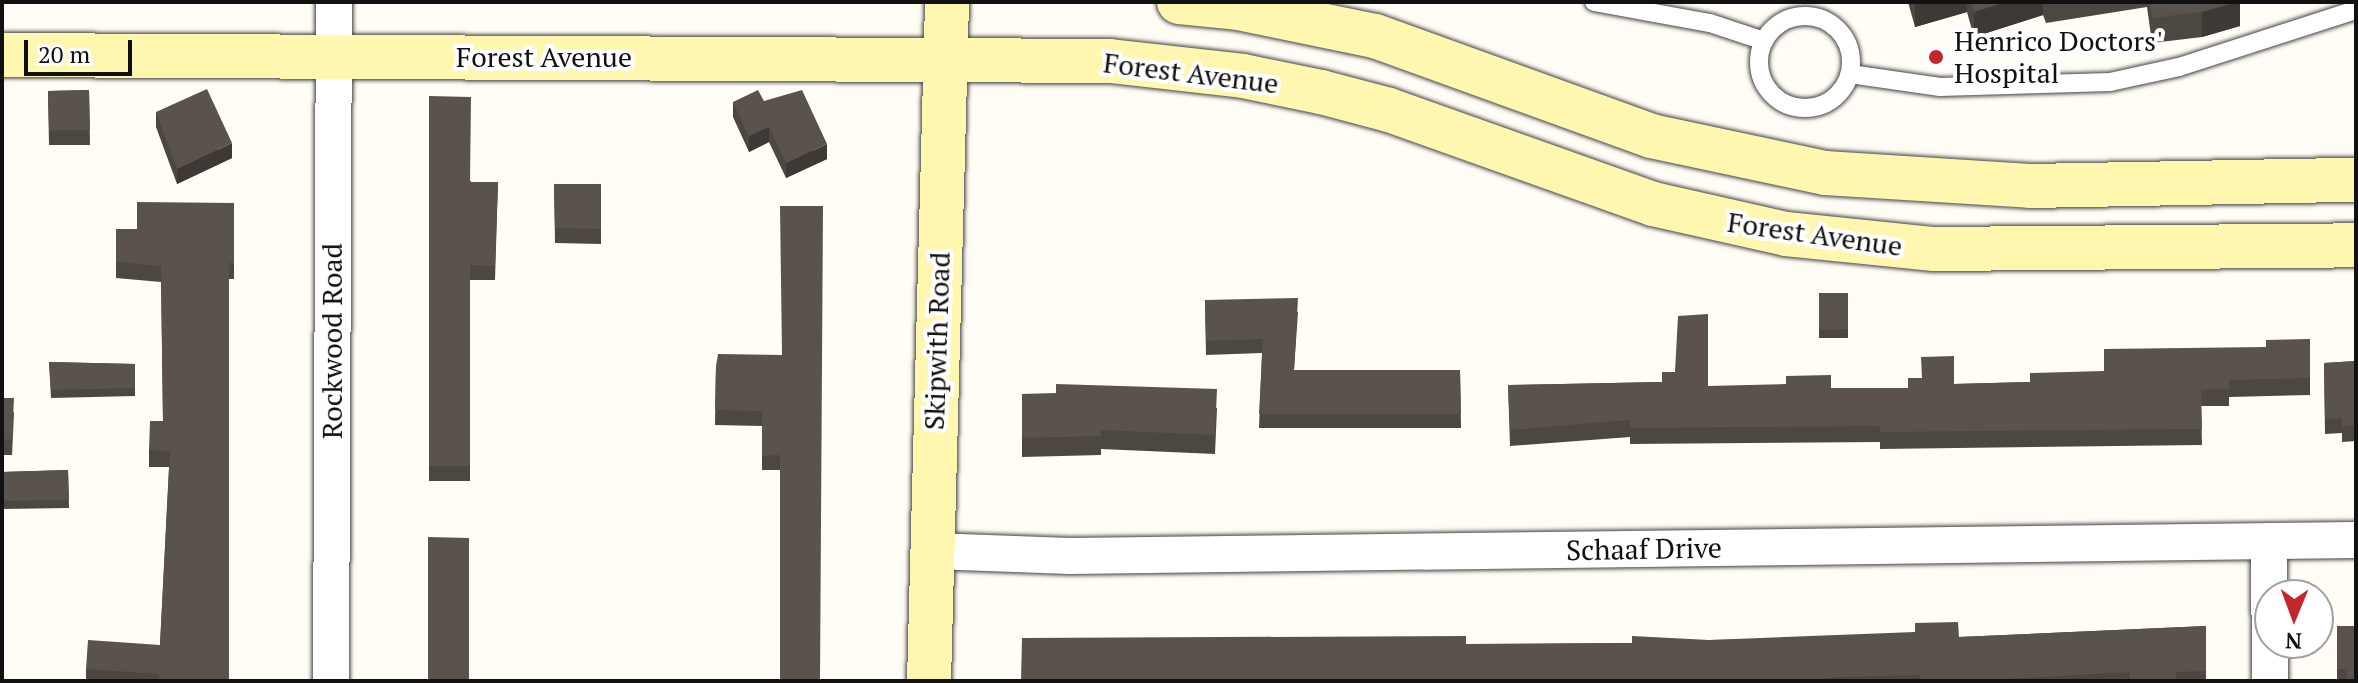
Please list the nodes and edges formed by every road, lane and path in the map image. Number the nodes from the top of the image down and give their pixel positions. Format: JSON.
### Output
{"nodes":[{"id":1,"x":334,"y":2,"type":"edge"},
{"id":2,"x":947,"y":2,"type":"edge"},
{"id":3,"x":1179,"y":2,"type":"edge"},
{"id":4,"x":1594,"y":2,"type":"edge"},
{"id":5,"x":2356,"y":10,"type":"edge"},
{"id":6,"x":1764,"y":41,"type":"junction"},
{"id":7,"x":2,"y":55,"type":"edge"},
{"id":8,"x":333,"y":55,"type":"junction"},
{"id":9,"x":945,"y":58,"type":"junction"},
{"id":10,"x":1850,"y":74,"type":"junction"},
{"id":11,"x":2356,"y":180,"type":"edge"},
{"id":12,"x":2356,"y":245,"type":"edge"},
{"id":13,"x":2356,"y":540,"type":"edge"},
{"id":14,"x":2269,"y":541,"type":"junction"},
{"id":15,"x":932,"y":551,"type":"junction"},
{"id":16,"x":331,"y":681,"type":"edge"},
{"id":17,"x":929,"y":681,"type":"edge"},
{"id":18,"x":2270,"y":681,"type":"edge"}],
"edges":[{"from":1,"to":8,"type":"street","name":"Rockwood Road"},
{"from":2,"to":9,"type":"main road","name":"Skipwith Road"},
{"from":3,"to":11,"type":"main road"},
{"from":4,"to":6,"type":"lane"},
{"from":5,"to":10,"type":"lane"},
{"from":6,"to":10,"type":"lane"},
{"from":6,"to":10,"type":"lane"},
{"from":7,"to":8,"type":"main road","name":"Forest Avenue"},
{"from":8,"to":9,"type":"main road","name":"Forest Avenue"},
{"from":8,"to":16,"type":"street","name":"Rockwood Road"},
{"from":9,"to":12,"type":"main road","name":"Forest Avenue"},
{"from":9,"to":15,"type":"main road","name":"Skipwith Road"},
{"from":13,"to":14,"type":"street","name":"Schaaf Drive"},
{"from":14,"to":15,"type":"street","name":"Schaaf Drive"},
{"from":14,"to":18,"type":"street"},
{"from":15,"to":17,"type":"main road","name":"Skipwith Road"}]}
